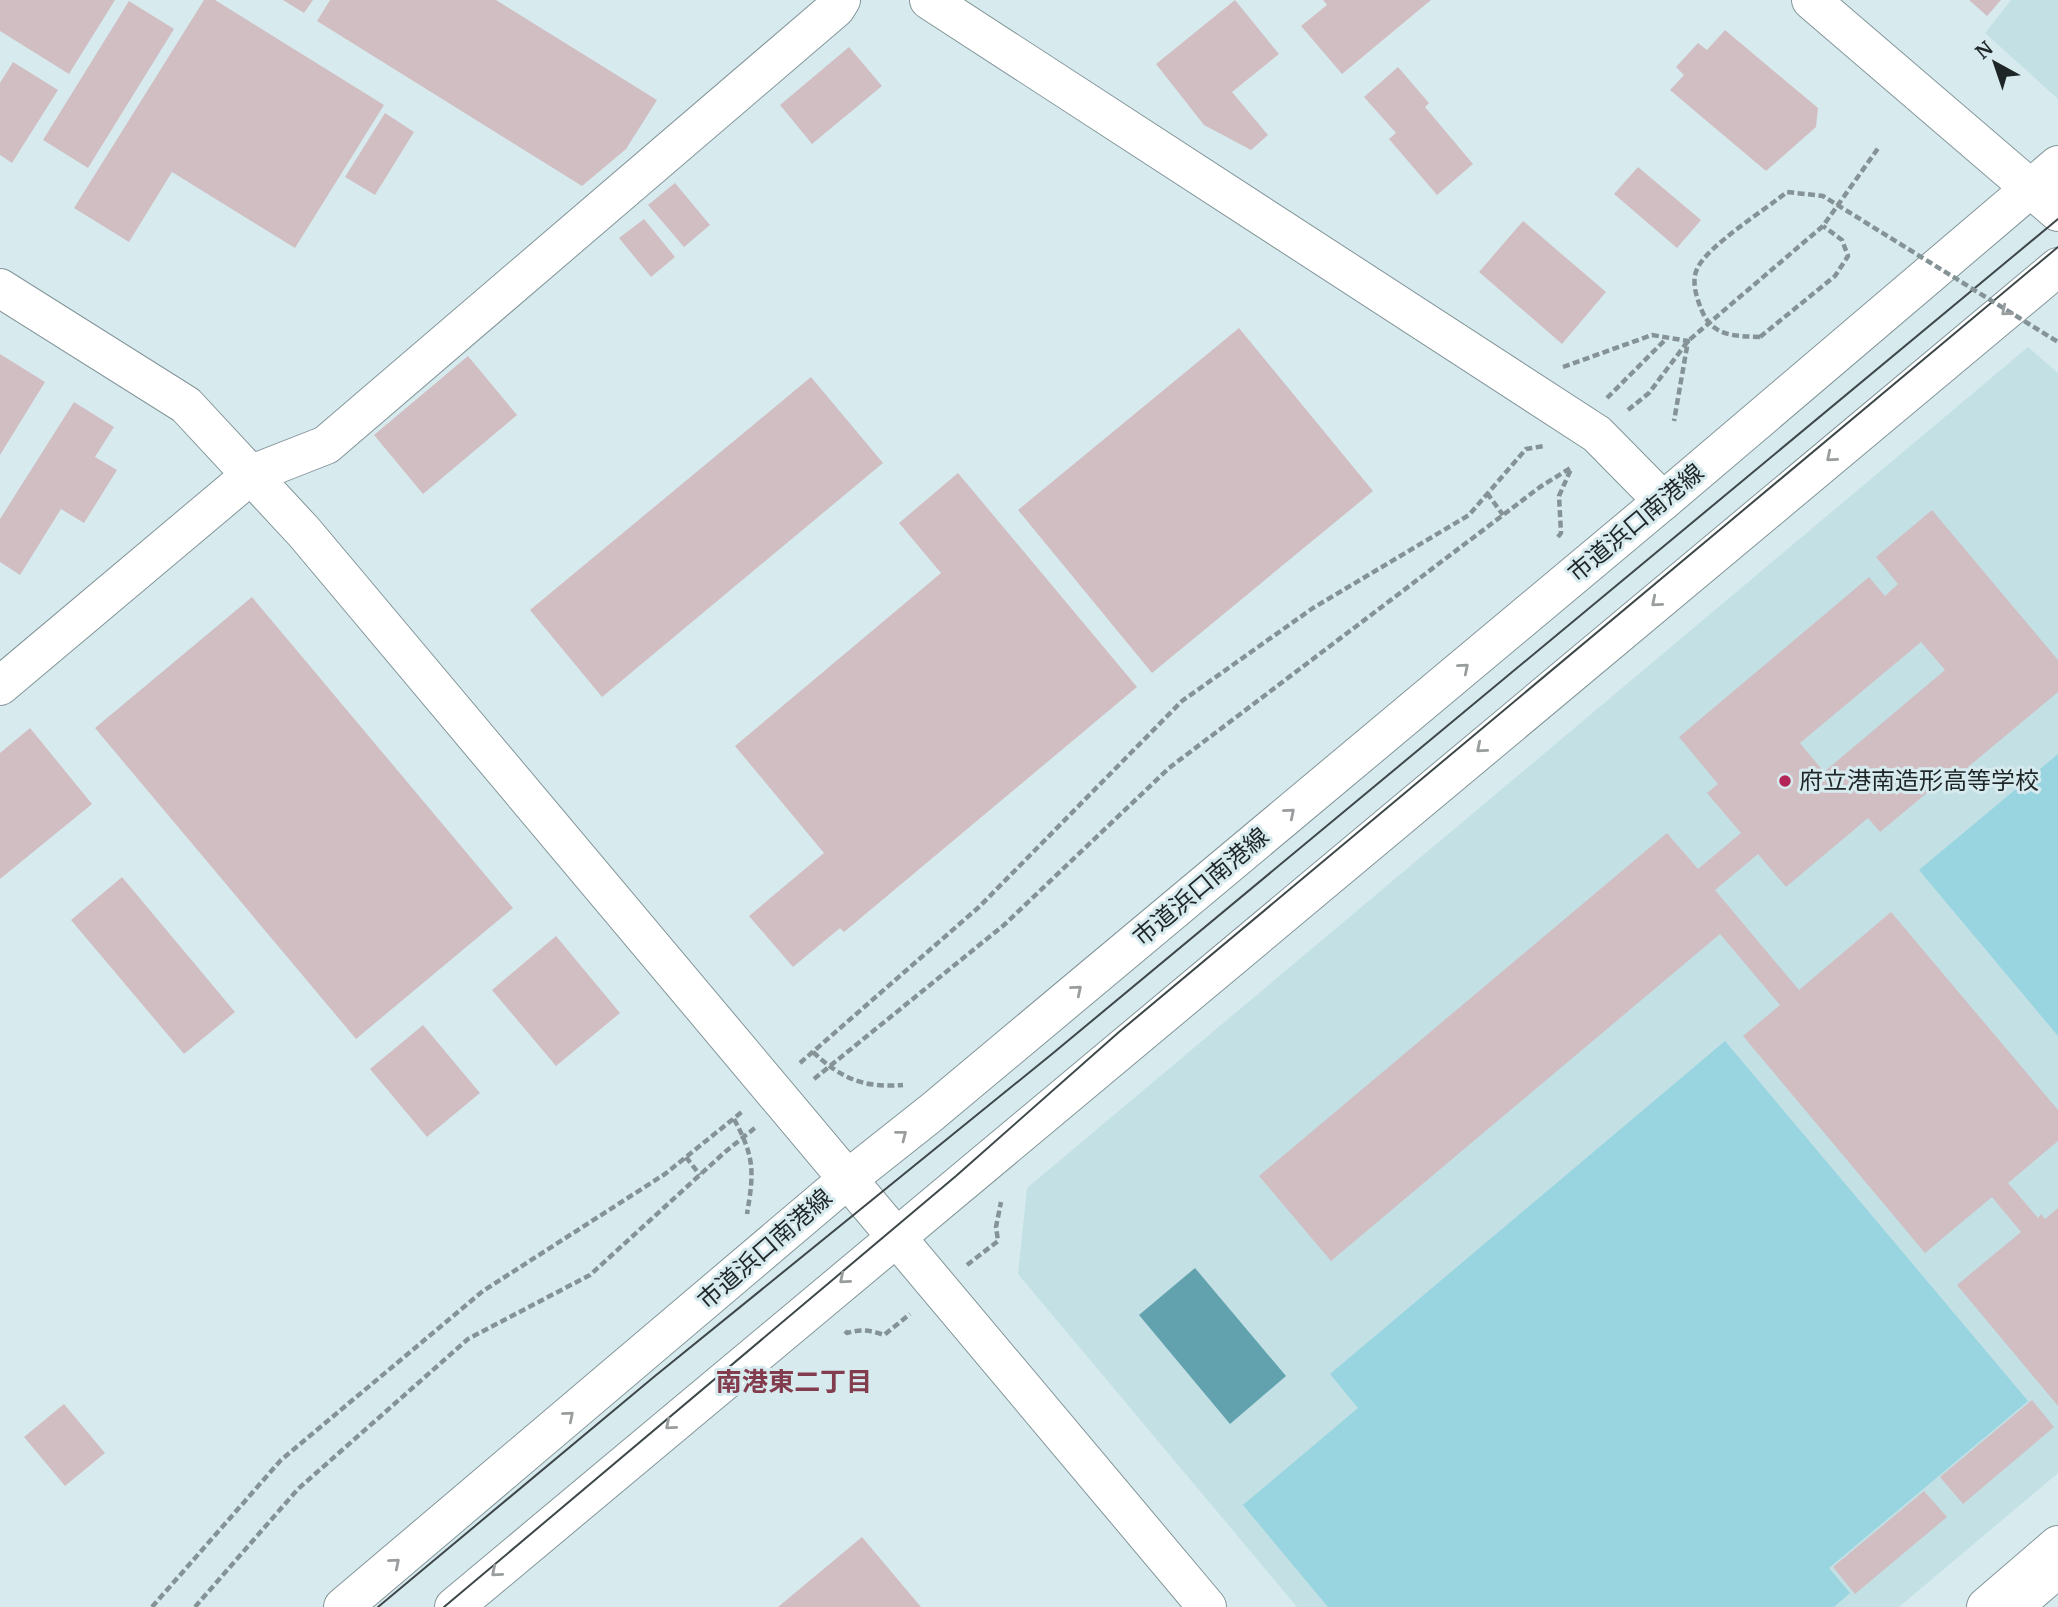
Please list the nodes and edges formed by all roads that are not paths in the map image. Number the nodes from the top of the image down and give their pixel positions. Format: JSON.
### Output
{"nodes":[{"id":1,"x":841,"y":0,"type":"edge"},
{"id":2,"x":929,"y":0,"type":"edge"},
{"id":3,"x":1811,"y":0,"type":"edge"},
{"id":4,"x":2049,"y":188,"type":"edge"},
{"id":5,"x":2058,"y":267,"type":"edge"},
{"id":6,"x":0,"y":288,"type":"edge"},
{"id":7,"x":252,"y":474,"type":"junction"},
{"id":8,"x":1663,"y":501,"type":"junction"},
{"id":9,"x":3,"y":678,"type":"edge"},
{"id":10,"x":849,"y":1178,"type":"junction"},
{"id":11,"x":897,"y":1235,"type":"junction"},
{"id":12,"x":2058,"y":1545,"type":"edge"},
{"id":13,"x":2058,"y":1568,"type":"edge"},
{"id":14,"x":343,"y":1607,"type":"edge"},
{"id":15,"x":454,"y":1607,"type":"edge"},
{"id":16,"x":1206,"y":1607,"type":"edge"},
{"id":17,"x":1986,"y":1607,"type":"edge"},
{"id":18,"x":2013,"y":1607,"type":"edge"}],
"edges":[{"from":1,"to":7,"type":"main road"},
{"from":2,"to":8,"type":"main road"},
{"from":3,"to":4,"type":"main road"},
{"from":4,"to":8,"type":"main road","name":"市道浜口南港線"},
{"from":5,"to":11,"type":"main road","one_way":true},
{"from":6,"to":7,"type":"main road"},
{"from":7,"to":9,"type":"main road"},
{"from":7,"to":10,"type":"main road"},
{"from":10,"to":8,"type":"main road","name":"市道浜口南港線","one_way":true},
{"from":10,"to":11,"type":"main road"},
{"from":14,"to":10,"type":"main road","name":"市道浜口南港線","one_way":true},
{"from":11,"to":15,"type":"main road","one_way":true},
{"from":11,"to":16,"type":"main road"},
{"from":12,"to":17,"type":"main road"},
{"from":13,"to":18,"type":"main road"}]}
